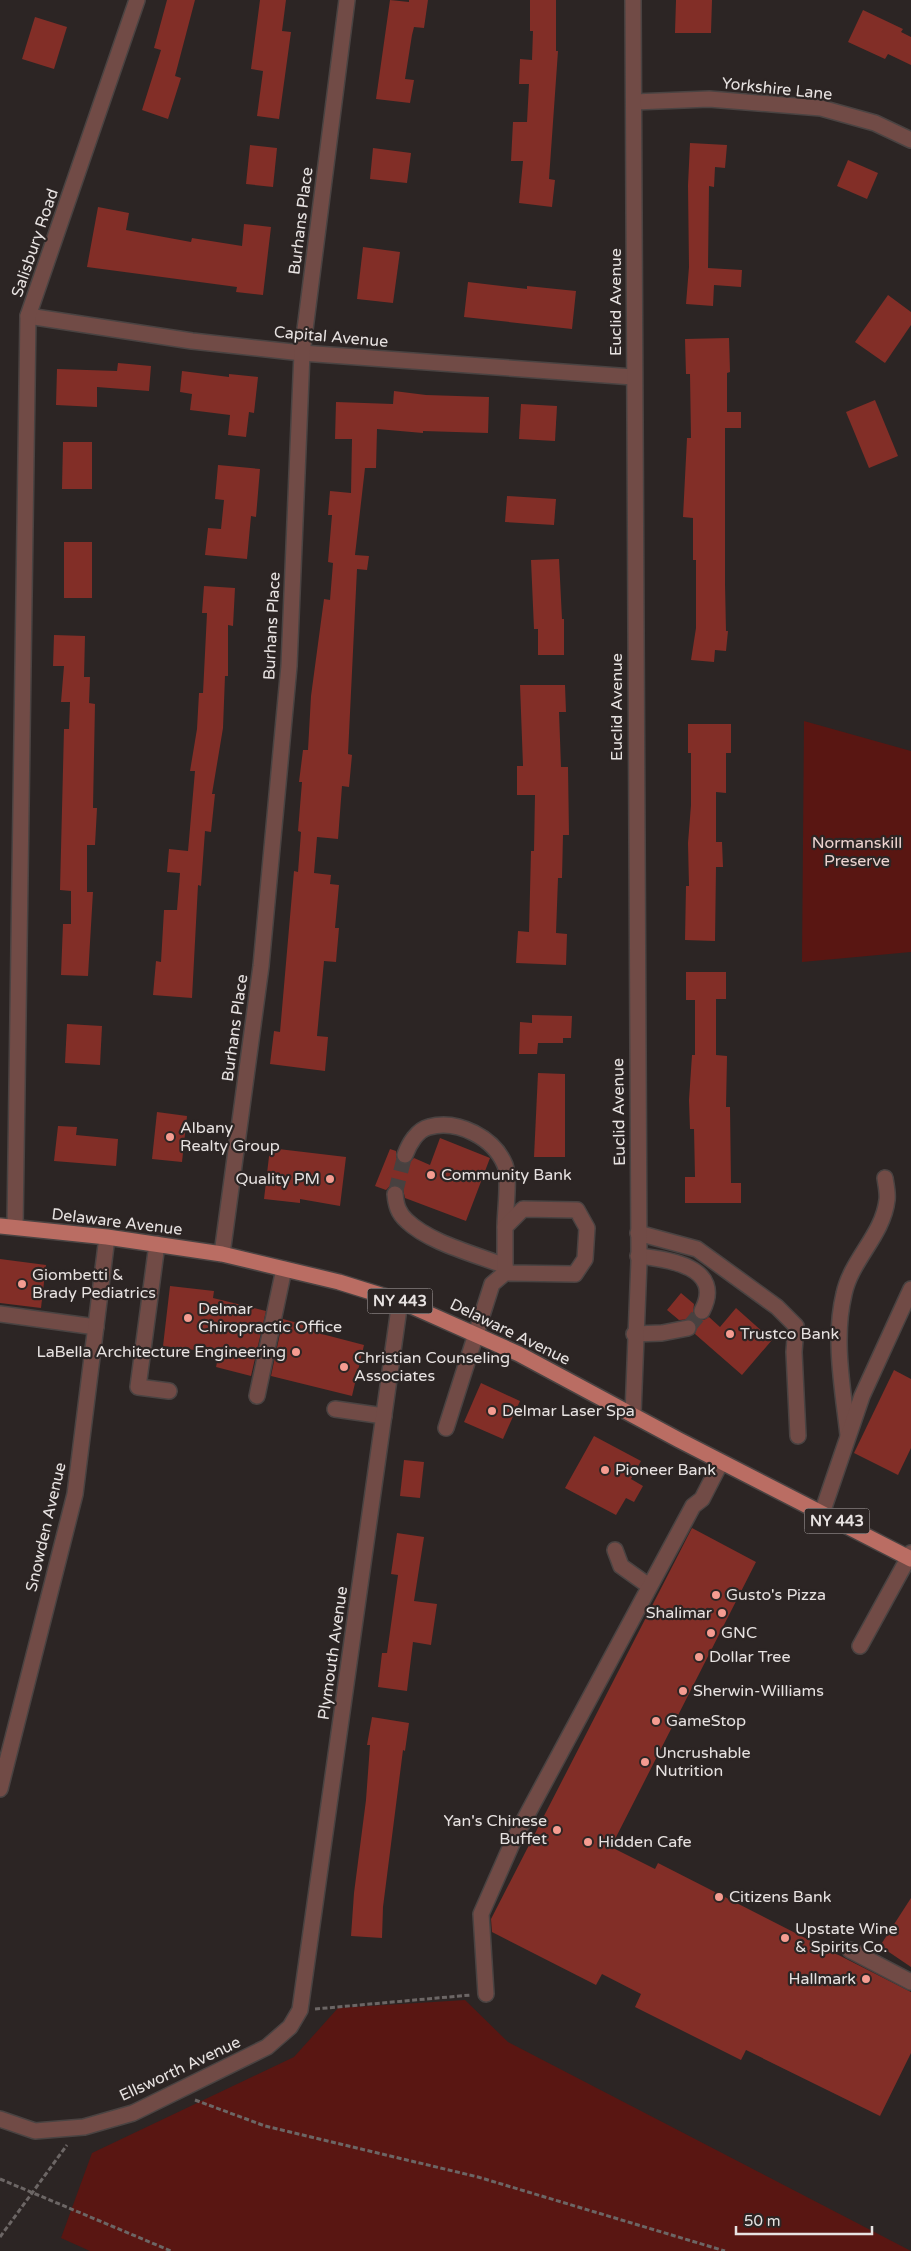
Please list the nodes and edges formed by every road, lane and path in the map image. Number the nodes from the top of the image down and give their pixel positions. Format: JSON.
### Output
{"nodes":[{"id":1,"x":136,"y":0,"type":"edge"},
{"id":2,"x":347,"y":0,"type":"edge"},
{"id":3,"x":633,"y":0,"type":"edge"},
{"id":4,"x":634,"y":102,"type":"junction"},
{"id":5,"x":911,"y":140,"type":"edge"},
{"id":6,"x":28,"y":316,"type":"junction"},
{"id":7,"x":302,"y":354,"type":"junction"},
{"id":8,"x":633,"y":377,"type":"junction"},
{"id":9,"x":405,"y":1155,"type":"tunnel mouth"},
{"id":10,"x":885,"y":1178,"type":"dead end"},
{"id":11,"x":395,"y":1194,"type":"tunnel mouth"},
{"id":12,"x":7,"y":1227,"type":"edge"},
{"id":13,"x":505,"y":1227,"type":"junction"},
{"id":14,"x":638,"y":1233,"type":"junction"},
{"id":15,"x":107,"y":1237,"type":"junction"},
{"id":16,"x":157,"y":1244,"type":"junction"},
{"id":17,"x":222,"y":1254,"type":"junction"},
{"id":18,"x":638,"y":1256,"type":"junction"},
{"id":19,"x":284,"y":1269,"type":"junction"},
{"id":20,"x":505,"y":1269,"type":"junction"},
{"id":21,"x":911,"y":1289,"type":"edge"},
{"id":22,"x":400,"y":1301,"type":"junction"},
{"id":23,"x":702,"y":1311,"type":"tunnel mouth"},
{"id":24,"x":0,"y":1314,"type":"edge"},
{"id":25,"x":96,"y":1327,"type":"junction"},
{"id":26,"x":688,"y":1328,"type":"tunnel mouth"},
{"id":27,"x":477,"y":1334,"type":"junction"},
{"id":28,"x":634,"y":1334,"type":"junction"},
{"id":29,"x":168,"y":1391,"type":"dead end"},
{"id":30,"x":257,"y":1396,"type":"dead end"},
{"id":31,"x":335,"y":1409,"type":"dead end"},
{"id":32,"x":632,"y":1414,"type":"junction"},
{"id":33,"x":384,"y":1416,"type":"junction"},
{"id":34,"x":446,"y":1428,"type":"dead end"},
{"id":35,"x":848,"y":1435,"type":"junction"},
{"id":36,"x":798,"y":1436,"type":"dead end"},
{"id":37,"x":721,"y":1462,"type":"junction"},
{"id":38,"x":822,"y":1513,"type":"junction"},
{"id":39,"x":615,"y":1550,"type":"dead end"},
{"id":40,"x":911,"y":1557,"type":"edge"},
{"id":41,"x":650,"y":1586,"type":"junction"},
{"id":42,"x":860,"y":1646,"type":"dead end"},
{"id":43,"x":0,"y":1789,"type":"edge"},
{"id":44,"x":644,"y":1838,"type":"dead end"},
{"id":45,"x":616,"y":1839,"type":"dead end"},
{"id":46,"x":850,"y":1950,"type":"dead end"},
{"id":47,"x":911,"y":1982,"type":"edge"},
{"id":48,"x":486,"y":1994,"type":"joint"},
{"id":49,"x":300,"y":2010,"type":"junction"},
{"id":50,"x":176,"y":2092,"type":"junction"},
{"id":51,"x":0,"y":2118,"type":"edge"},
{"id":52,"x":79,"y":2128,"type":"junction"},
{"id":53,"x":0,"y":2179,"type":"edge"},
{"id":54,"x":34,"y":2194,"type":"junction"},
{"id":55,"x":0,"y":2237,"type":"edge"},
{"id":56,"x":171,"y":2251,"type":"edge"},
{"id":57,"x":725,"y":2251,"type":"edge"}],
"edges":[{"from":1,"to":6,"type":"street","name":"Salisbury Road"},
{"from":2,"to":7,"type":"street","name":"Burhans Place"},
{"from":3,"to":4,"type":"street","name":"Euclid Avenue"},
{"from":4,"to":5,"type":"street","name":"Yorkshire Lane"},
{"from":4,"to":8,"type":"street","name":"Euclid Avenue"},
{"from":6,"to":7,"type":"street","name":"Capital Avenue"},
{"from":6,"to":12,"type":"street","name":"Salisbury Road"},
{"from":7,"to":8,"type":"street","name":"Capital Avenue"},
{"from":7,"to":17,"type":"street","name":"Burhans Place"},
{"from":8,"to":14,"type":"street","name":"Euclid Avenue"},
{"from":9,"to":13,"type":"street"},
{"from":10,"to":35,"type":"street"},
{"from":11,"to":20,"type":"street"},
{"from":12,"to":15,"type":"main road","name":"Delaware Avenue","number":"NY 443"},
{"from":13,"to":20,"type":"street"},
{"from":13,"to":20,"type":"street"},
{"from":14,"to":18,"type":"street","name":"Euclid Avenue"},
{"from":14,"to":36,"type":"street"},
{"from":15,"to":16,"type":"main road","name":"Delaware Avenue","number":"NY 443"},
{"from":15,"to":25,"type":"street","name":"Snowden Avenue"},
{"from":16,"to":17,"type":"main road","name":"Delaware Avenue","number":"NY 443"},
{"from":16,"to":29,"type":"street"},
{"from":17,"to":19,"type":"main road","name":"Delaware Avenue","number":"NY 443"},
{"from":18,"to":23,"type":"street"},
{"from":18,"to":28,"type":"street","name":"Euclid Avenue"},
{"from":19,"to":22,"type":"main road","name":"Delaware Avenue","number":"NY 443"},
{"from":19,"to":30,"type":"street"},
{"from":20,"to":27,"type":"street"},
{"from":21,"to":35,"type":"street"},
{"from":22,"to":27,"type":"main road","name":"Delaware Avenue","number":"NY 443"},
{"from":22,"to":33,"type":"street","name":"Plymouth Avenue"},
{"from":24,"to":25,"type":"street"},
{"from":25,"to":43,"type":"street","name":"Snowden Avenue"},
{"from":26,"to":28,"type":"street"},
{"from":27,"to":32,"type":"main road","name":"Delaware Avenue","number":"NY 443"},
{"from":27,"to":34,"type":"street"},
{"from":28,"to":32,"type":"street","name":"Euclid Avenue"},
{"from":31,"to":33,"type":"street"},
{"from":32,"to":37,"type":"main road","name":"Delaware Avenue","number":"NY 443"},
{"from":33,"to":49,"type":"street","name":"Plymouth Avenue"},
{"from":35,"to":38,"type":"street"},
{"from":37,"to":38,"type":"main road","name":"Delaware Avenue","number":"NY 443"},
{"from":37,"to":41,"type":"street"},
{"from":38,"to":40,"type":"main road","name":"Delaware Avenue","number":"NY 443"},
{"from":39,"to":41,"type":"street"},
{"from":40,"to":42,"type":"street"},
{"from":41,"to":48,"type":"street"},
{"from":44,"to":45,"type":"path"},
{"from":46,"to":47,"type":"street"},
{"from":48,"to":49,"type":"path"},
{"from":49,"to":50,"type":"street","name":"Ellsworth Avenue"},
{"from":50,"to":52,"type":"street","name":"Ellsworth Avenue"},
{"from":50,"to":57,"type":"path"},
{"from":51,"to":52,"type":"street","name":"Ellsworth Avenue"},
{"from":52,"to":54,"type":"path"},
{"from":53,"to":54,"type":"path"},
{"from":54,"to":55,"type":"path"},
{"from":54,"to":56,"type":"path"}]}
